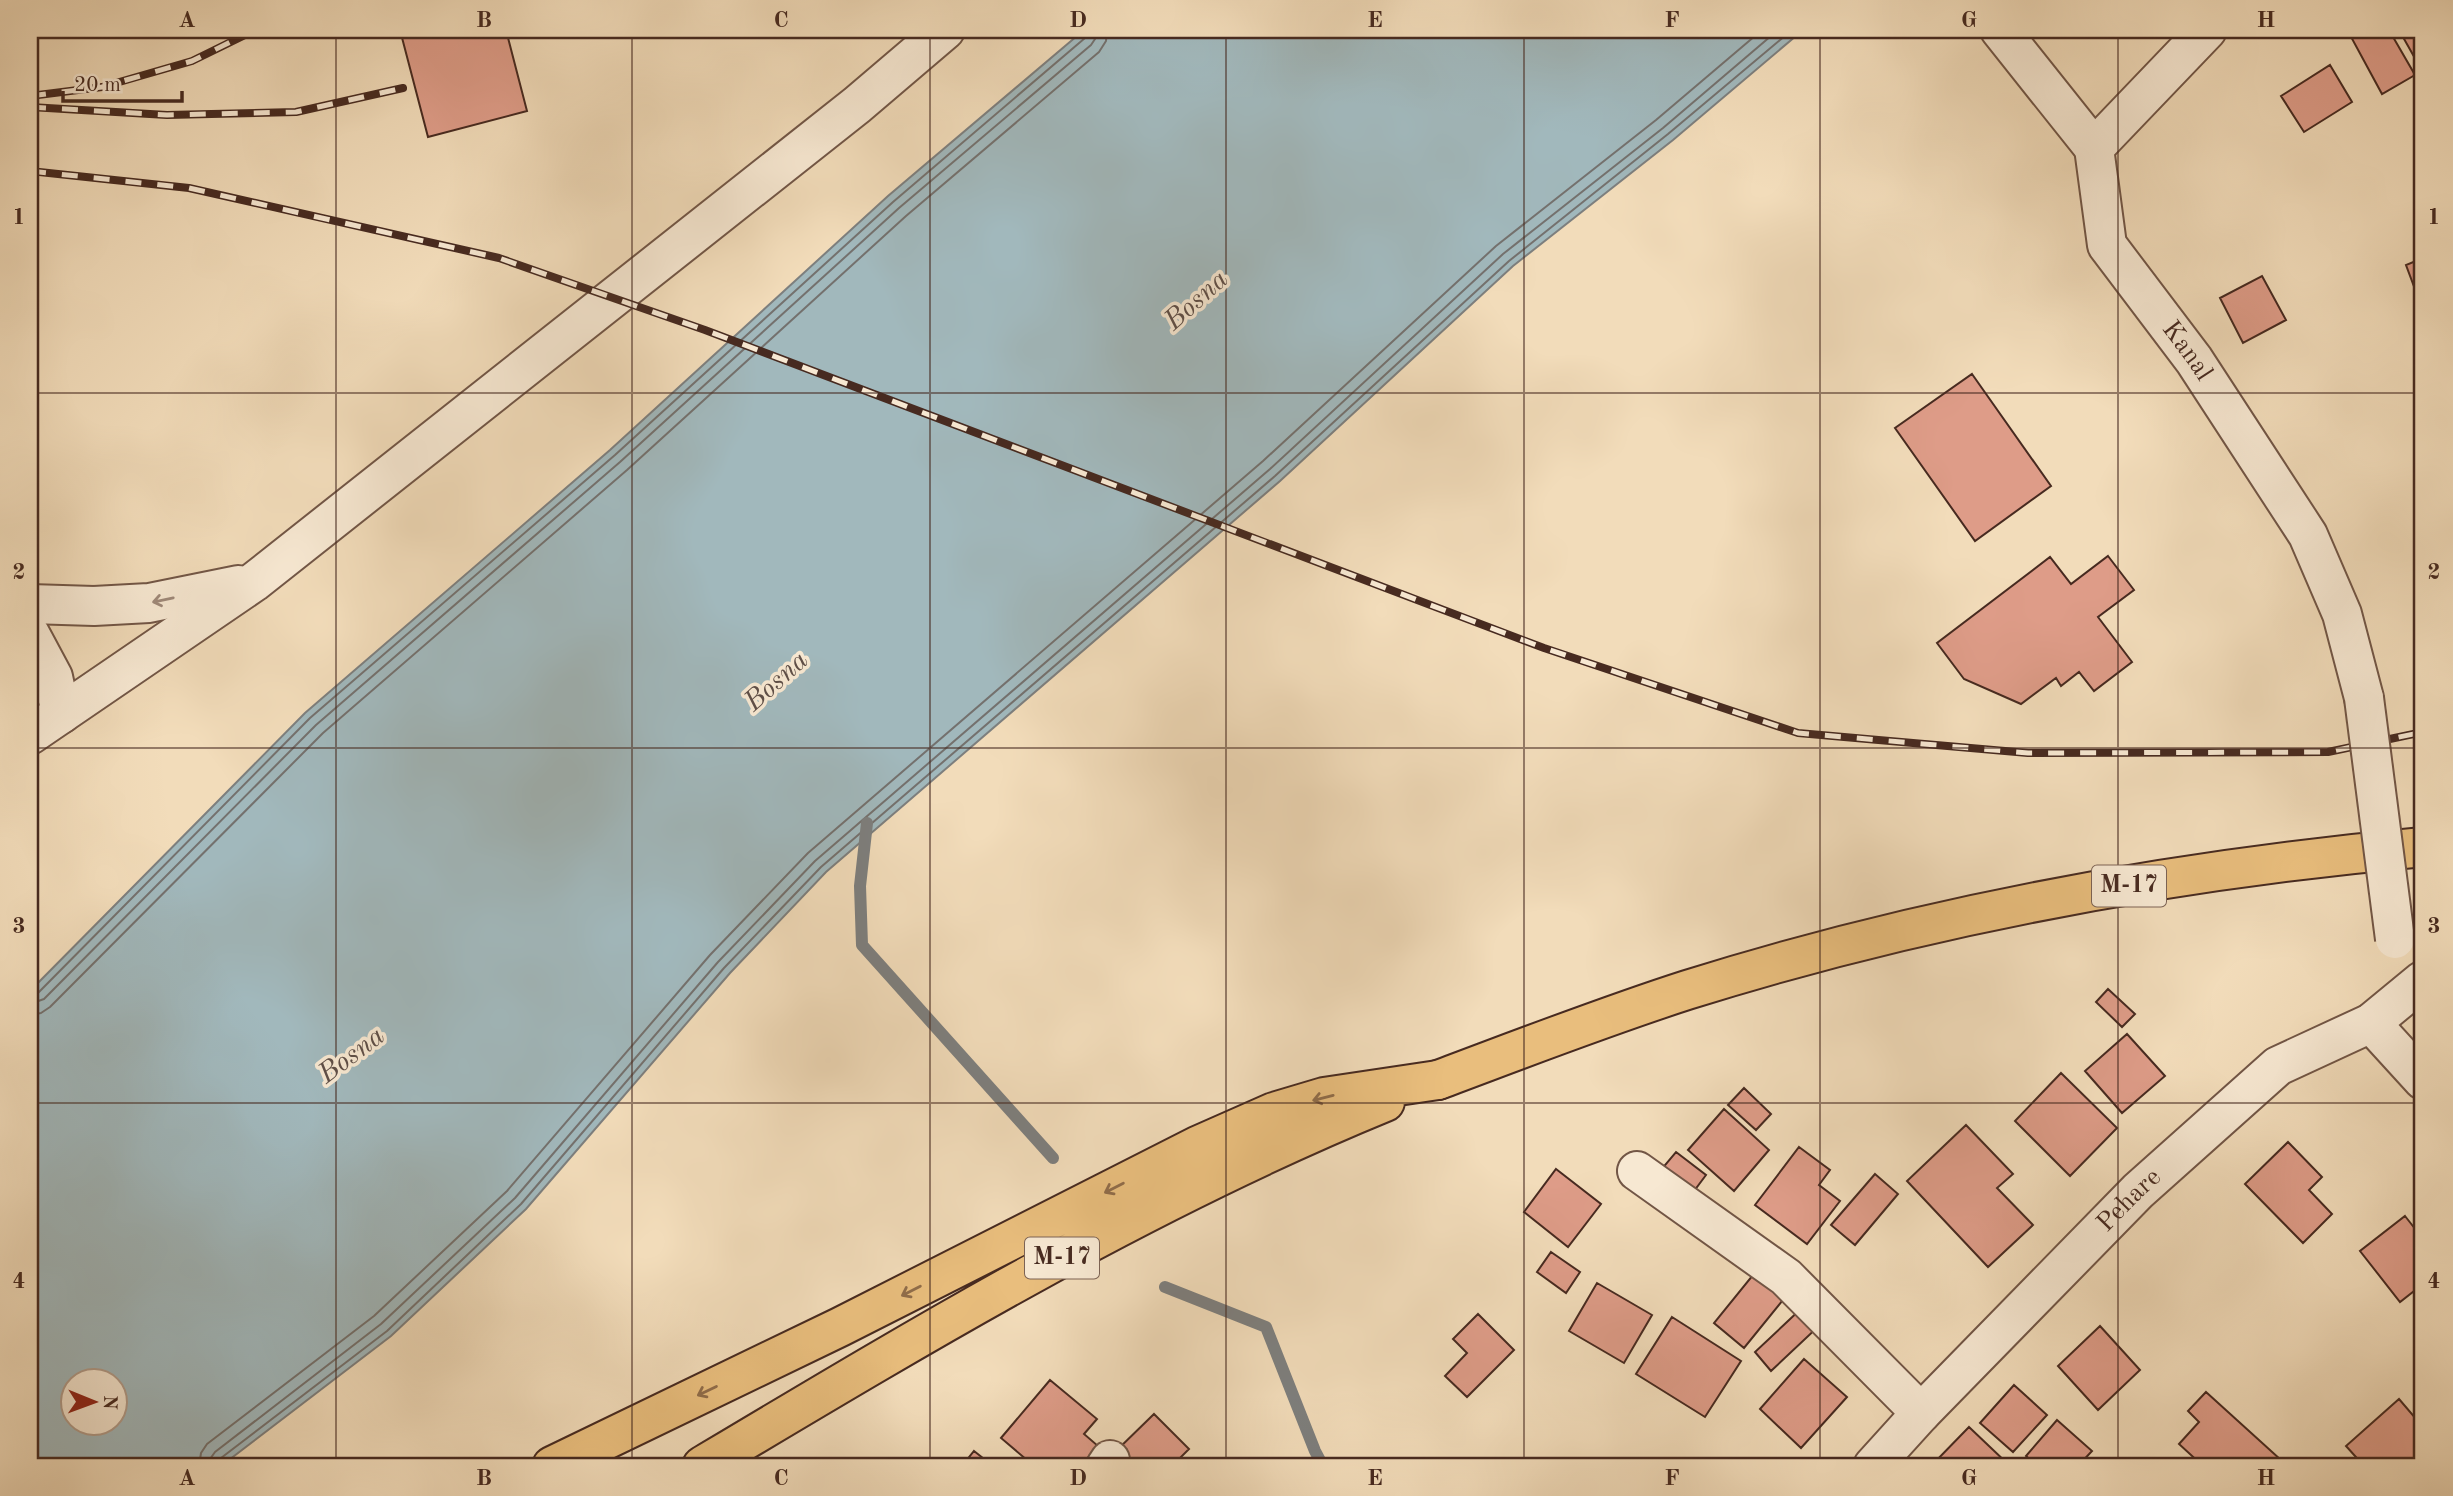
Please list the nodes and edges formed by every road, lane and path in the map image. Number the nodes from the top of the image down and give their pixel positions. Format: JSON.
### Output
{"nodes":[{"id":1,"x":945,"y":30,"type":"edge"},
{"id":2,"x":2000,"y":30,"type":"edge"},
{"id":3,"x":2207,"y":30,"type":"edge"},
{"id":4,"x":2094,"y":148,"type":"junction"},
{"id":5,"x":254,"y":582,"type":"junction"},
{"id":6,"x":30,"y":604,"type":"edge"},
{"id":7,"x":30,"y":634,"type":"edge"},
{"id":8,"x":61,"y":714,"type":"junction"},
{"id":9,"x":30,"y":735,"type":"edge"},
{"id":10,"x":2423,"y":846,"type":"edge"},
{"id":11,"x":2395,"y":939,"type":"joint"},
{"id":12,"x":2423,"y":981,"type":"edge"},
{"id":13,"x":2371,"y":1023,"type":"junction"},
{"id":14,"x":1438,"y":1080,"type":"junction"},
{"id":15,"x":2423,"y":1080,"type":"edge"},
{"id":16,"x":1637,"y":1171,"type":"dead end"},
{"id":17,"x":1922,"y":1413,"type":"junction"},
{"id":18,"x":552,"y":1466,"type":"edge"},
{"id":19,"x":702,"y":1466,"type":"edge"},
{"id":20,"x":1873,"y":1466,"type":"edge"}],
"edges":[{"from":1,"to":5,"type":"street"},
{"from":2,"to":4,"type":"street"},
{"from":3,"to":4,"type":"street"},
{"from":4,"to":11,"type":"street","name":"Kanal","bridge":true},
{"from":5,"to":6,"type":"street","one_way":true},
{"from":5,"to":8,"type":"street"},
{"from":7,"to":8,"type":"street"},
{"from":8,"to":9,"type":"street"},
{"from":10,"to":14,"type":"main road","number":"M-17"},
{"from":11,"to":12,"type":"street","name":"Pehare"},
{"from":12,"to":13,"type":"street","name":"Pehare"},
{"from":13,"to":15,"type":"street"},
{"from":13,"to":17,"type":"street","name":"Pehare"},
{"from":14,"to":18,"type":"main road","one_way":true},
{"from":14,"to":19,"type":"main road","number":"M-17"},
{"from":16,"to":17,"type":"street"},
{"from":17,"to":20,"type":"street","name":"Pehare"}]}
